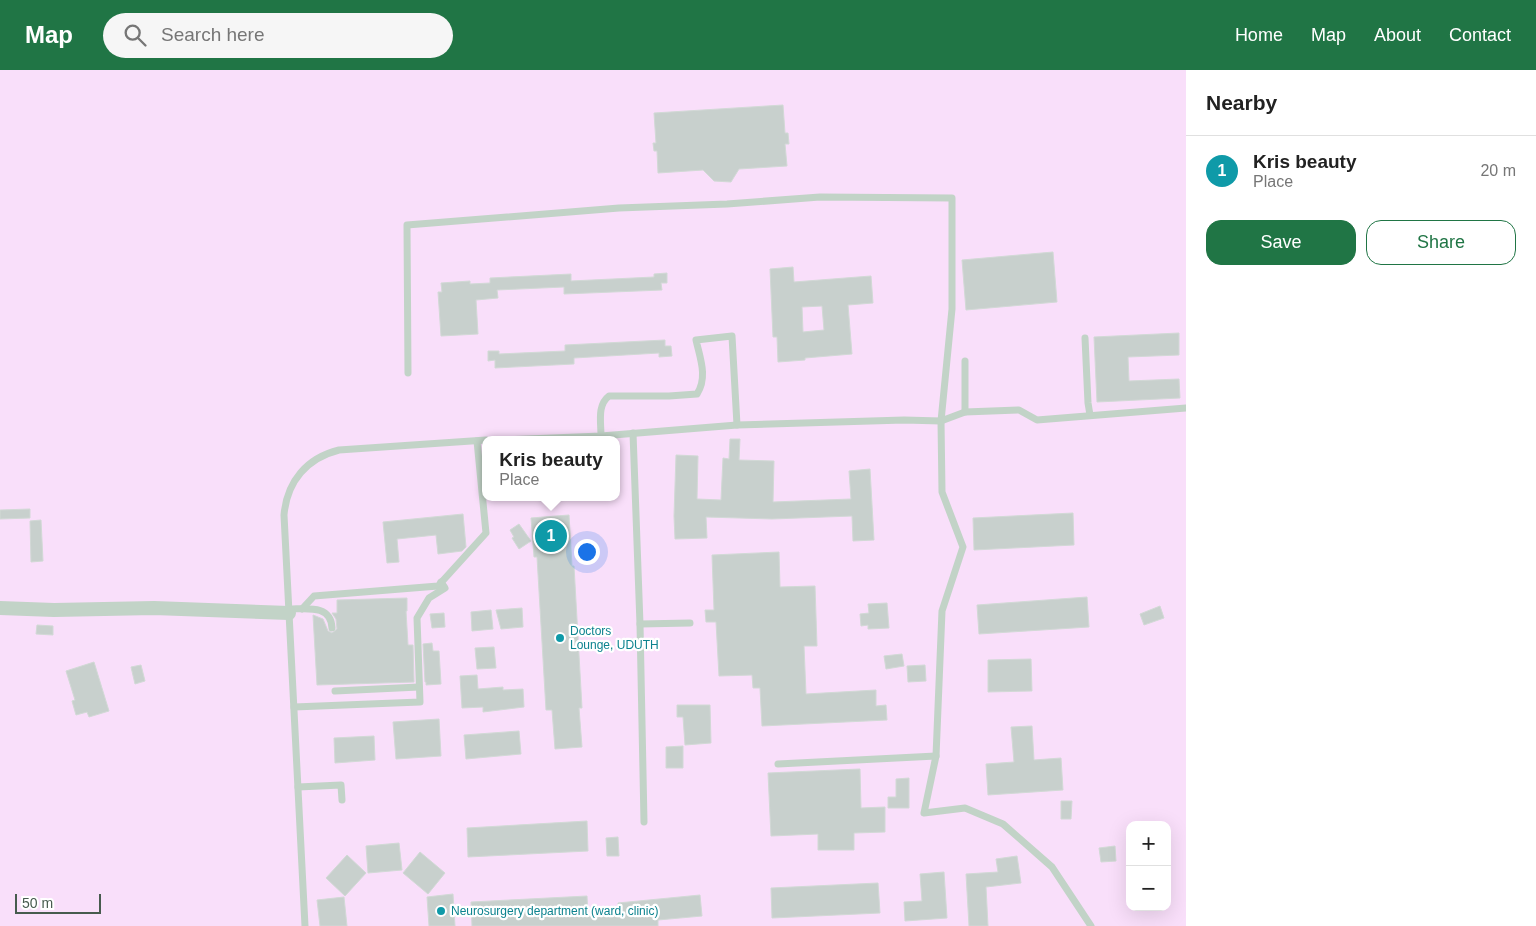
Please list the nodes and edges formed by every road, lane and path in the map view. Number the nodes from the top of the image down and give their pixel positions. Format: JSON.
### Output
{"nodes":[{"id":1,"x":1085,"y":338,"type":"dead end"},
{"id":2,"x":965,"y":360,"type":"dead end"},
{"id":3,"x":408,"y":373,"type":"dead end"},
{"id":4,"x":1186,"y":408,"type":"edge"},
{"id":5,"x":965,"y":412,"type":"junction"},
{"id":6,"x":1090,"y":416,"type":"junction"},
{"id":7,"x":941,"y":421,"type":"junction"},
{"id":8,"x":737,"y":426,"type":"junction"},
{"id":9,"x":634,"y":433,"type":"junction"},
{"id":10,"x":601,"y":436,"type":"joint"},
{"id":11,"x":482,"y":440,"type":"edge"},
{"id":12,"x":477,"y":441,"type":"junction"},
{"id":13,"x":482,"y":492,"type":"edge"},
{"id":14,"x":483,"y":501,"type":"edge"},
{"id":15,"x":441,"y":582,"type":"junction"},
{"id":16,"x":0,"y":608,"type":"edge"},
{"id":17,"x":293,"y":610,"type":"junction"},
{"id":18,"x":690,"y":622,"type":"dead end"},
{"id":19,"x":640,"y":624,"type":"junction"},
{"id":20,"x":332,"y":628,"type":"dead end"},
{"id":21,"x":419,"y":687,"type":"junction"},
{"id":22,"x":335,"y":691,"type":"dead end"},
{"id":23,"x":294,"y":707,"type":"junction"},
{"id":24,"x":936,"y":756,"type":"junction"},
{"id":25,"x":778,"y":764,"type":"dead end"},
{"id":26,"x":298,"y":787,"type":"junction"},
{"id":27,"x":342,"y":800,"type":"dead end"},
{"id":28,"x":644,"y":822,"type":"dead end"},
{"id":29,"x":305,"y":926,"type":"edge"},
{"id":30,"x":1091,"y":926,"type":"edge"}],
"edges":[{"from":1,"to":6,"type":"lane"},
{"from":2,"to":5,"type":"lane"},
{"from":3,"to":7,"type":"lane"},
{"from":4,"to":6,"type":"lane"},
{"from":5,"to":6,"type":"lane"},
{"from":5,"to":7,"type":"lane"},
{"from":7,"to":8,"type":"lane"},
{"from":7,"to":24,"type":"lane"},
{"from":8,"to":9,"type":"lane"},
{"from":8,"to":10,"type":"lane"},
{"from":9,"to":10,"type":"lane"},
{"from":9,"to":19,"type":"lane"},
{"from":11,"to":12,"type":"lane"},
{"from":12,"to":13,"type":"lane"},
{"from":12,"to":17,"type":"lane"},
{"from":14,"to":15,"type":"lane"},
{"from":15,"to":17,"type":"lane"},
{"from":15,"to":21,"type":"lane"},
{"from":16,"to":17,"type":"street"},
{"from":17,"to":20,"type":"lane"},
{"from":17,"to":23,"type":"lane"},
{"from":18,"to":19,"type":"lane"},
{"from":19,"to":28,"type":"lane"},
{"from":21,"to":22,"type":"lane"},
{"from":21,"to":23,"type":"lane"},
{"from":23,"to":26,"type":"lane"},
{"from":24,"to":25,"type":"lane"},
{"from":24,"to":30,"type":"lane"},
{"from":26,"to":27,"type":"lane"},
{"from":26,"to":29,"type":"lane"}]}
